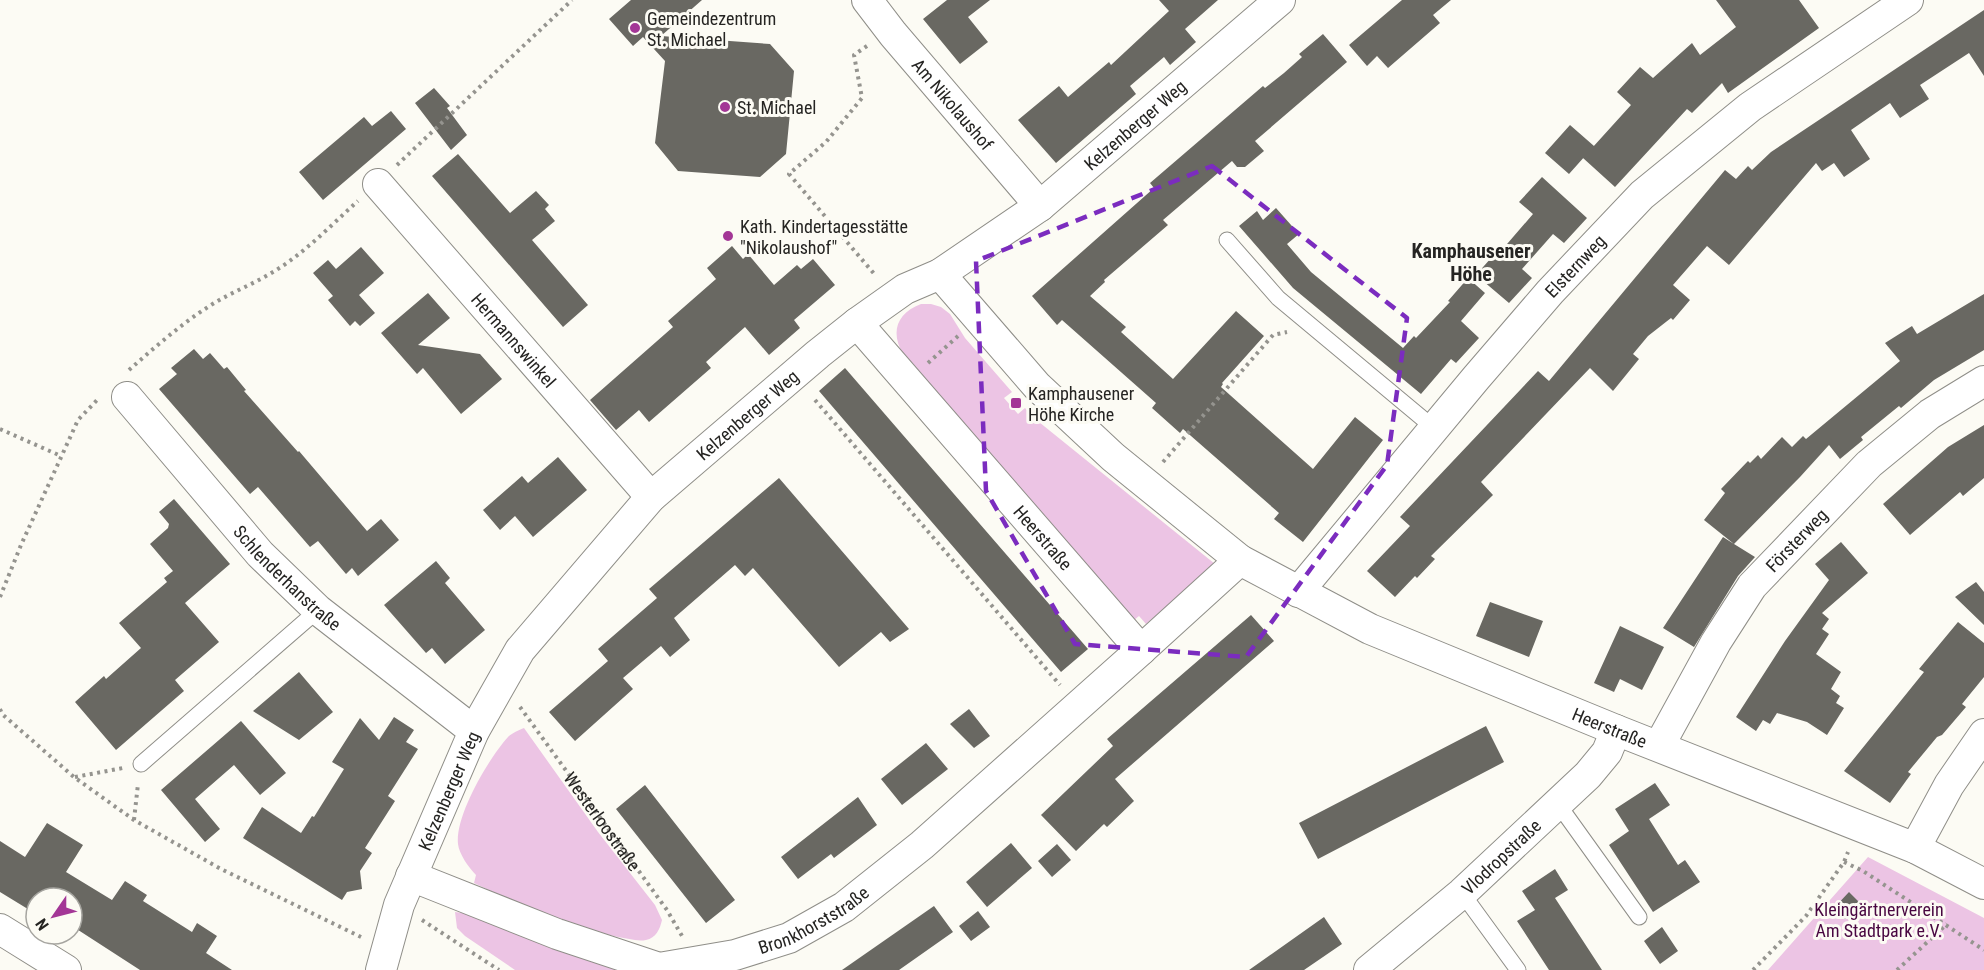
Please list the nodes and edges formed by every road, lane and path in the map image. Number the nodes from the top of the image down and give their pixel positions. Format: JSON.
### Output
{"nodes":[{"id":1,"x":572,"y":0,"type":"edge"},
{"id":2,"x":867,"y":0,"type":"edge"},
{"id":3,"x":1280,"y":0,"type":"edge"},
{"id":4,"x":1908,"y":0,"type":"edge"},
{"id":5,"x":889,"y":29,"type":"junction"},
{"id":6,"x":378,"y":184,"type":"junction"},
{"id":7,"x":1040,"y":206,"type":"junction"},
{"id":8,"x":1227,"y":240,"type":"dead end"},
{"id":9,"x":940,"y":274,"type":"junction"},
{"id":10,"x":894,"y":297,"type":"junction"},
{"id":11,"x":978,"y":318,"type":"junction"},
{"id":12,"x":857,"y":323,"type":"junction"},
{"id":13,"x":1310,"y":325,"type":"junction"},
{"id":14,"x":1984,"y":381,"type":"edge"},
{"id":15,"x":908,"y":382,"type":"junction"},
{"id":16,"x":116,"y":390,"type":"junction"},
{"id":17,"x":814,"y":400,"type":"dead end"},
{"id":18,"x":1434,"y":428,"type":"junction"},
{"id":19,"x":0,"y":429,"type":"edge"},
{"id":20,"x":61,"y":456,"type":"junction"},
{"id":21,"x":1145,"y":483,"type":"junction"},
{"id":22,"x":651,"y":497,"type":"junction"},
{"id":23,"x":1240,"y":560,"type":"junction"},
{"id":24,"x":1298,"y":592,"type":"junction"},
{"id":25,"x":0,"y":597,"type":"edge"},
{"id":26,"x":318,"y":610,"type":"junction"},
{"id":27,"x":1141,"y":650,"type":"junction"},
{"id":28,"x":503,"y":682,"type":"junction"},
{"id":29,"x":1078,"y":706,"type":"junction"},
{"id":30,"x":0,"y":709,"type":"edge"},
{"id":31,"x":1,"y":715,"type":"edge"},
{"id":32,"x":474,"y":730,"type":"junction"},
{"id":33,"x":1616,"y":730,"type":"junction"},
{"id":34,"x":1984,"y":734,"type":"edge"},
{"id":35,"x":1659,"y":746,"type":"junction"},
{"id":36,"x":141,"y":764,"type":"junction"},
{"id":37,"x":74,"y":777,"type":"junction"},
{"id":38,"x":1558,"y":804,"type":"junction"},
{"id":39,"x":134,"y":820,"type":"junction"},
{"id":40,"x":1858,"y":826,"type":"junction"},
{"id":41,"x":1915,"y":848,"type":"junction"},
{"id":42,"x":1844,"y":862,"type":"junction"},
{"id":43,"x":411,"y":876,"type":"junction"},
{"id":44,"x":1984,"y":884,"type":"edge"},
{"id":45,"x":1461,"y":893,"type":"junction"},
{"id":46,"x":399,"y":905,"type":"junction"},
{"id":47,"x":1639,"y":917,"type":"dead end"},
{"id":48,"x":1947,"y":924,"type":"junction"},
{"id":49,"x":0,"y":930,"type":"edge"},
{"id":50,"x":1984,"y":950,"type":"edge"},
{"id":51,"x":384,"y":959,"type":"edge"},
{"id":52,"x":697,"y":962,"type":"junction"},
{"id":53,"x":659,"y":969,"type":"edge"},
{"id":54,"x":66,"y":970,"type":"edge"},
{"id":55,"x":499,"y":970,"type":"edge"},
{"id":56,"x":1368,"y":970,"type":"edge"},
{"id":57,"x":1518,"y":970,"type":"edge"},
{"id":58,"x":1753,"y":970,"type":"edge"},
{"id":59,"x":1897,"y":970,"type":"edge"}],
"edges":[{"from":1,"to":6,"type":"path"},
{"from":2,"to":5,"type":"street","name":"Am Nikolaushof"},
{"from":3,"to":7,"type":"street","name":"Kelzenberger Weg"},
{"from":4,"to":18,"type":"street","name":"Elsternweg"},
{"from":5,"to":7,"type":"street","name":"Am Nikolaushof"},
{"from":5,"to":10,"type":"path"},
{"from":6,"to":16,"type":"path"},
{"from":6,"to":22,"type":"street","name":"Hermannswinkel"},
{"from":7,"to":9,"type":"street","name":"Kelzenberger Weg"},
{"from":8,"to":13,"type":"lane"},
{"from":9,"to":10,"type":"street","name":"Kelzenberger Weg"},
{"from":9,"to":11,"type":"street","name":"Heerstraße"},
{"from":10,"to":12,"type":"street","name":"Kelzenberger Weg"},
{"from":11,"to":15,"type":"path"},
{"from":11,"to":21,"type":"street","name":"Heerstraße"},
{"from":12,"to":15,"type":"street","name":"Heerstraße"},
{"from":12,"to":22,"type":"street","name":"Kelzenberger Weg"},
{"from":13,"to":18,"type":"lane"},
{"from":13,"to":21,"type":"path"},
{"from":14,"to":35,"type":"street","name":"Försterweg"},
{"from":15,"to":27,"type":"street","name":"Heerstraße"},
{"from":16,"to":20,"type":"path"},
{"from":16,"to":26,"type":"street","name":"Schlenderhanstraße"},
{"from":17,"to":29,"type":"path"},
{"from":18,"to":24,"type":"street","name":"Elsternweg"},
{"from":19,"to":20,"type":"path"},
{"from":20,"to":25,"type":"path"},
{"from":21,"to":23,"type":"street","name":"Heerstraße"},
{"from":22,"to":28,"type":"street","name":"Kelzenberger Weg"},
{"from":23,"to":24,"type":"street","name":"Heerstraße"},
{"from":23,"to":27,"type":"street"},
{"from":24,"to":33,"type":"street","name":"Heerstraße"},
{"from":26,"to":32,"type":"street","name":"Schlenderhanstraße"},
{"from":26,"to":36,"type":"lane"},
{"from":27,"to":29,"type":"street","name":"Bronkhorststraße"},
{"from":28,"to":32,"type":"street","name":"Kelzenberger Weg"},
{"from":28,"to":52,"type":"path","name":"Westerloostraße"},
{"from":29,"to":52,"type":"street","name":"Bronkhorststraße"},
{"from":30,"to":31,"type":"path"},
{"from":31,"to":37,"type":"path"},
{"from":32,"to":43,"type":"street","name":"Kelzenberger Weg"},
{"from":33,"to":35,"type":"street","name":"Heerstraße"},
{"from":33,"to":38,"type":"street","name":"Vlodropstraße"},
{"from":34,"to":41,"type":"street"},
{"from":35,"to":40,"type":"street","name":"Heerstraße"},
{"from":36,"to":37,"type":"path"},
{"from":36,"to":39,"type":"path"},
{"from":37,"to":39,"type":"path"},
{"from":38,"to":45,"type":"street","name":"Vlodropstraße"},
{"from":38,"to":47,"type":"lane"},
{"from":39,"to":51,"type":"path"},
{"from":40,"to":41,"type":"street","name":"Heerstraße"},
{"from":40,"to":42,"type":"path"},
{"from":41,"to":44,"type":"street","name":"Heerstraße"},
{"from":42,"to":48,"type":"path"},
{"from":42,"to":58,"type":"path"},
{"from":43,"to":46,"type":"street","name":"Kelzenberger Weg"},
{"from":43,"to":53,"type":"street","name":"Bronkhorststraße"},
{"from":45,"to":56,"type":"street","name":"Vlodropstraße"},
{"from":45,"to":57,"type":"lane"},
{"from":46,"to":51,"type":"street","name":"Kelzenberger Weg"},
{"from":46,"to":55,"type":"path"},
{"from":48,"to":50,"type":"path"},
{"from":48,"to":59,"type":"path"},
{"from":49,"to":54,"type":"street"},
{"from":52,"to":53,"type":"street","name":"Bronkhorststraße"}]}
